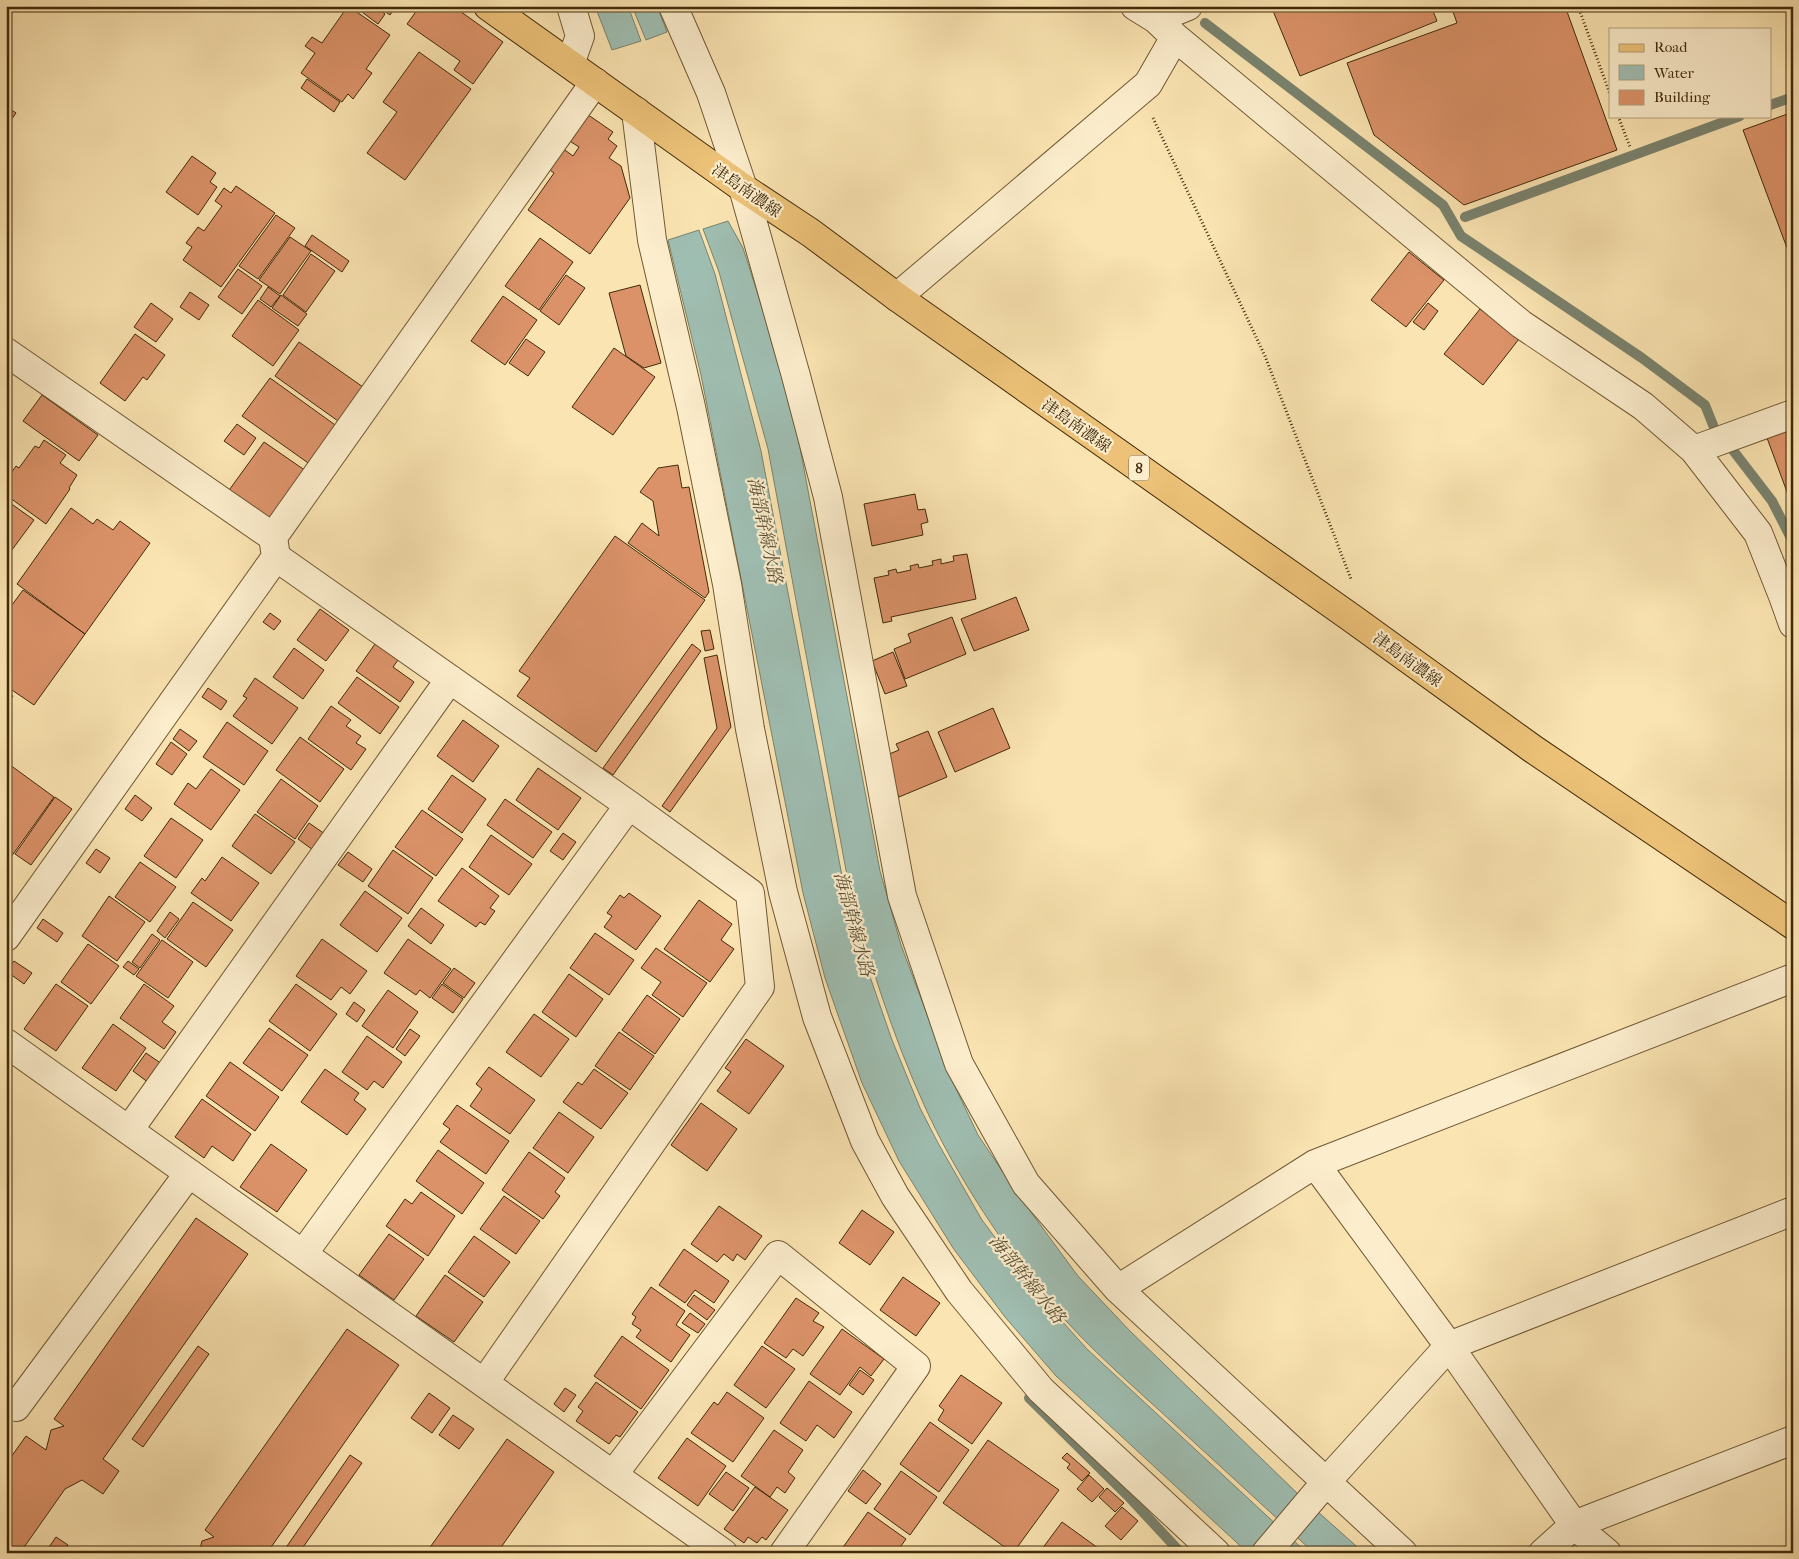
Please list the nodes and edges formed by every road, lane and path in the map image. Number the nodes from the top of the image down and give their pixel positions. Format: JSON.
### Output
{"nodes":[{"id":1,"x":488,"y":6,"type":"edge"},
{"id":2,"x":571,"y":6,"type":"edge"},
{"id":3,"x":673,"y":6,"type":"edge"},
{"id":4,"x":1188,"y":6,"type":"edge"},
{"id":5,"x":1578,"y":6,"type":"edge"},
{"id":6,"x":1145,"y":12,"type":"edge"},
{"id":7,"x":1175,"y":37,"type":"junction"},
{"id":8,"x":570,"y":64,"type":"junction"},
{"id":9,"x":595,"y":82,"type":"junction"},
{"id":10,"x":1140,"y":91,"type":"junction"},
{"id":11,"x":1609,"y":91,"type":"edge"},
{"id":12,"x":636,"y":111,"type":"junction"},
{"id":13,"x":1619,"y":118,"type":"edge"},
{"id":14,"x":1630,"y":147,"type":"dead end"},
{"id":15,"x":743,"y":188,"type":"junction"},
{"id":16,"x":897,"y":297,"type":"junction"},
{"id":17,"x":6,"y":352,"type":"edge"},
{"id":18,"x":1793,"y":414,"type":"edge"},
{"id":19,"x":1694,"y":450,"type":"junction"},
{"id":20,"x":275,"y":547,"type":"junction"},
{"id":21,"x":1353,"y":619,"type":"junction"},
{"id":22,"x":1793,"y":624,"type":"edge"},
{"id":23,"x":450,"y":679,"type":"junction"},
{"id":24,"x":629,"y":804,"type":"junction"},
{"id":25,"x":784,"y":892,"type":"junction"},
{"id":26,"x":750,"y":893,"type":"junction"},
{"id":27,"x":1793,"y":925,"type":"edge"},
{"id":28,"x":6,"y":937,"type":"edge"},
{"id":29,"x":1793,"y":978,"type":"edge"},
{"id":30,"x":6,"y":1042,"type":"edge"},
{"id":31,"x":129,"y":1130,"type":"junction"},
{"id":32,"x":1315,"y":1164,"type":"junction"},
{"id":33,"x":190,"y":1173,"type":"junction"},
{"id":34,"x":1793,"y":1211,"type":"edge"},
{"id":35,"x":303,"y":1254,"type":"junction"},
{"id":36,"x":1118,"y":1289,"type":"junction"},
{"id":37,"x":1449,"y":1346,"type":"junction"},
{"id":38,"x":484,"y":1383,"type":"junction"},
{"id":39,"x":6,"y":1400,"type":"edge"},
{"id":40,"x":1793,"y":1440,"type":"edge"},
{"id":41,"x":613,"y":1475,"type":"junction"},
{"id":42,"x":1318,"y":1491,"type":"junction"},
{"id":43,"x":1574,"y":1526,"type":"junction"},
{"id":44,"x":723,"y":1553,"type":"edge"},
{"id":45,"x":784,"y":1553,"type":"edge"},
{"id":46,"x":1216,"y":1553,"type":"edge"},
{"id":47,"x":1266,"y":1553,"type":"edge"},
{"id":48,"x":1402,"y":1553,"type":"edge"},
{"id":49,"x":1543,"y":1553,"type":"edge"},
{"id":50,"x":1607,"y":1553,"type":"edge"}],
"edges":[{"from":1,"to":8,"type":"main road","name":"津島南濃線","number":"8"},
{"from":2,"to":8,"type":"street"},
{"from":3,"to":15,"type":"street"},
{"from":4,"to":6,"type":"street"},
{"from":5,"to":11,"type":"path"},
{"from":6,"to":7,"type":"street"},
{"from":7,"to":10,"type":"street"},
{"from":7,"to":19,"type":"street"},
{"from":8,"to":9,"type":"main road","name":"津島南濃線","number":"8"},
{"from":9,"to":12,"type":"main road","name":"津島南濃線","number":"8"},
{"from":9,"to":20,"type":"street"},
{"from":10,"to":16,"type":"street"},
{"from":10,"to":21,"type":"path"},
{"from":12,"to":15,"type":"main road","name":"津島南濃線","number":"8"},
{"from":12,"to":25,"type":"street"},
{"from":13,"to":14,"type":"path"},
{"from":15,"to":16,"type":"main road","name":"津島南濃線","number":"8"},
{"from":15,"to":36,"type":"street"},
{"from":16,"to":21,"type":"main road","name":"津島南濃線","number":"8"},
{"from":17,"to":20,"type":"street"},
{"from":18,"to":19,"type":"street"},
{"from":19,"to":22,"type":"street"},
{"from":20,"to":23,"type":"street"},
{"from":20,"to":28,"type":"street"},
{"from":21,"to":27,"type":"main road","name":"津島南濃線","number":"8"},
{"from":23,"to":24,"type":"street"},
{"from":23,"to":31,"type":"street"},
{"from":24,"to":26,"type":"street"},
{"from":24,"to":35,"type":"street"},
{"from":25,"to":26,"type":"street"},
{"from":25,"to":46,"type":"street"},
{"from":26,"to":38,"type":"street"},
{"from":29,"to":32,"type":"street"},
{"from":30,"to":31,"type":"street"},
{"from":31,"to":33,"type":"street"},
{"from":32,"to":36,"type":"street"},
{"from":32,"to":37,"type":"street"},
{"from":33,"to":35,"type":"street"},
{"from":33,"to":39,"type":"street"},
{"from":34,"to":37,"type":"street"},
{"from":35,"to":38,"type":"street"},
{"from":36,"to":42,"type":"street"},
{"from":37,"to":42,"type":"street"},
{"from":37,"to":43,"type":"street"},
{"from":38,"to":41,"type":"street"},
{"from":40,"to":43,"type":"street"},
{"from":41,"to":44,"type":"street"},
{"from":41,"to":45,"type":"street"},
{"from":42,"to":47,"type":"street"},
{"from":42,"to":48,"type":"street"},
{"from":43,"to":49,"type":"street"},
{"from":43,"to":50,"type":"street"}]}
